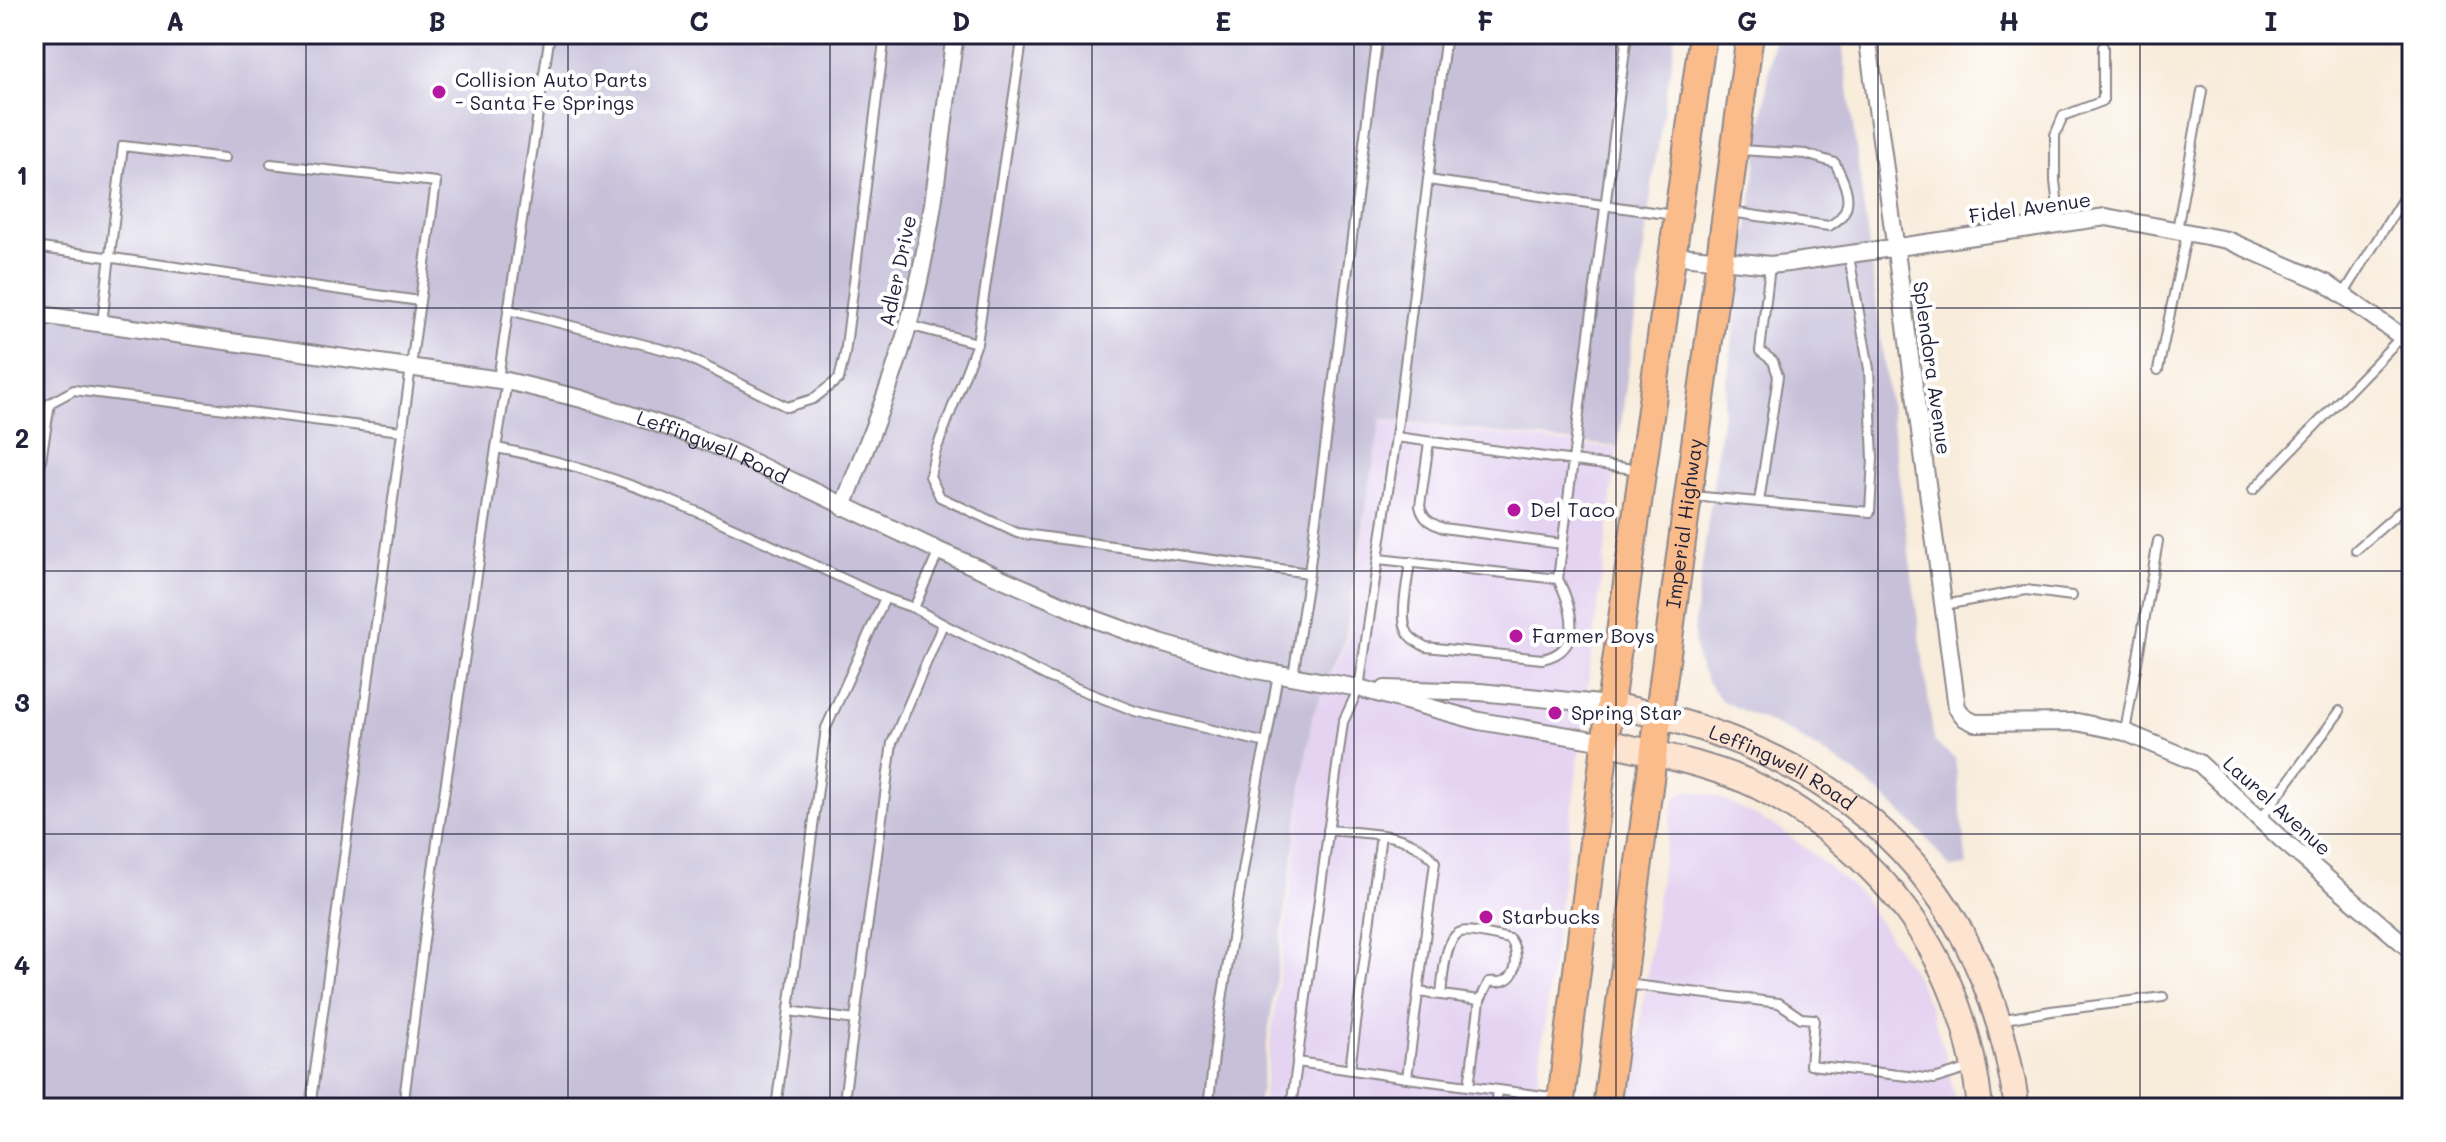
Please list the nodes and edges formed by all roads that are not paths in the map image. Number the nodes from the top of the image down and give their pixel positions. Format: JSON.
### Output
{"nodes":[{"id":1,"x":550,"y":34,"type":"edge"},
{"id":2,"x":885,"y":34,"type":"edge"},
{"id":3,"x":955,"y":34,"type":"edge"},
{"id":4,"x":1023,"y":34,"type":"edge"},
{"id":5,"x":1378,"y":34,"type":"edge"},
{"id":6,"x":1446,"y":34,"type":"edge"},
{"id":7,"x":1627,"y":34,"type":"edge"},
{"id":8,"x":1703,"y":34,"type":"edge"},
{"id":9,"x":1750,"y":34,"type":"edge"},
{"id":10,"x":1867,"y":34,"type":"edge"},
{"id":11,"x":2103,"y":47,"type":"dead end"},
{"id":12,"x":2202,"y":91,"type":"dead end"},
{"id":13,"x":1734,"y":150,"type":"junction"},
{"id":14,"x":225,"y":158,"type":"dead end"},
{"id":15,"x":271,"y":164,"type":"dead end"},
{"id":16,"x":1428,"y":180,"type":"junction"},
{"id":17,"x":2412,"y":184,"type":"edge"},
{"id":18,"x":1605,"y":206,"type":"junction"},
{"id":19,"x":1726,"y":211,"type":"junction"},
{"id":20,"x":1677,"y":215,"type":"junction"},
{"id":21,"x":2060,"y":225,"type":"junction"},
{"id":22,"x":2182,"y":231,"type":"junction"},
{"id":23,"x":1895,"y":246,"type":"junction"},
{"id":24,"x":34,"y":247,"type":"edge"},
{"id":25,"x":1672,"y":255,"type":"junction"},
{"id":26,"x":1849,"y":256,"type":"junction"},
{"id":27,"x":109,"y":258,"type":"junction"},
{"id":28,"x":1719,"y":260,"type":"junction"},
{"id":29,"x":1770,"y":265,"type":"junction"},
{"id":30,"x":2343,"y":295,"type":"junction"},
{"id":31,"x":420,"y":301,"type":"junction"},
{"id":32,"x":509,"y":310,"type":"junction"},
{"id":33,"x":34,"y":314,"type":"edge"},
{"id":34,"x":102,"y":323,"type":"junction"},
{"id":35,"x":908,"y":325,"type":"junction"},
{"id":36,"x":2407,"y":342,"type":"edge"},
{"id":37,"x":977,"y":343,"type":"junction"},
{"id":38,"x":410,"y":366,"type":"junction"},
{"id":39,"x":2158,"y":370,"type":"dead end"},
{"id":40,"x":503,"y":380,"type":"junction"},
{"id":41,"x":401,"y":431,"type":"junction"},
{"id":42,"x":1396,"y":437,"type":"junction"},
{"id":43,"x":1429,"y":442,"type":"junction"},
{"id":44,"x":496,"y":448,"type":"junction"},
{"id":45,"x":1572,"y":460,"type":"junction"},
{"id":46,"x":1642,"y":470,"type":"junction"},
{"id":47,"x":2253,"y":490,"type":"dead end"},
{"id":48,"x":1688,"y":496,"type":"junction"},
{"id":49,"x":2412,"y":501,"type":"edge"},
{"id":50,"x":34,"y":502,"type":"edge"},
{"id":51,"x":1759,"y":502,"type":"junction"},
{"id":52,"x":843,"y":507,"type":"junction"},
{"id":53,"x":2158,"y":541,"type":"dead end"},
{"id":54,"x":1562,"y":544,"type":"junction"},
{"id":55,"x":2356,"y":550,"type":"dead end"},
{"id":56,"x":939,"y":551,"type":"junction"},
{"id":57,"x":1379,"y":559,"type":"junction"},
{"id":58,"x":1410,"y":562,"type":"junction"},
{"id":59,"x":1309,"y":573,"type":"junction"},
{"id":60,"x":1558,"y":579,"type":"junction"},
{"id":61,"x":2072,"y":596,"type":"dead end"},
{"id":62,"x":885,"y":598,"type":"junction"},
{"id":63,"x":1944,"y":605,"type":"junction"},
{"id":64,"x":914,"y":608,"type":"junction"},
{"id":65,"x":943,"y":624,"type":"junction"},
{"id":66,"x":1285,"y":676,"type":"junction"},
{"id":67,"x":1359,"y":688,"type":"junction"},
{"id":68,"x":1610,"y":705,"type":"junction"},
{"id":69,"x":1957,"y":708,"type":"joint"},
{"id":70,"x":2340,"y":711,"type":"dead end"},
{"id":71,"x":1658,"y":714,"type":"junction"},
{"id":72,"x":2125,"y":732,"type":"junction"},
{"id":73,"x":1605,"y":742,"type":"junction"},
{"id":74,"x":1266,"y":743,"type":"junction"},
{"id":75,"x":1653,"y":752,"type":"junction"},
{"id":76,"x":2260,"y":820,"type":"junction"},
{"id":77,"x":1328,"y":830,"type":"junction"},
{"id":78,"x":1381,"y":835,"type":"junction"},
{"id":79,"x":2412,"y":951,"type":"edge"},
{"id":80,"x":1622,"y":983,"type":"junction"},
{"id":81,"x":1418,"y":992,"type":"junction"},
{"id":82,"x":1441,"y":995,"type":"junction"},
{"id":83,"x":2163,"y":997,"type":"dead end"},
{"id":84,"x":1480,"y":1000,"type":"junction"},
{"id":85,"x":789,"y":1011,"type":"junction"},
{"id":86,"x":855,"y":1020,"type":"junction"},
{"id":87,"x":1999,"y":1020,"type":"junction"},
{"id":88,"x":1297,"y":1062,"type":"junction"},
{"id":89,"x":1975,"y":1067,"type":"junction"},
{"id":90,"x":1350,"y":1069,"type":"junction"},
{"id":91,"x":1407,"y":1078,"type":"junction"},
{"id":92,"x":1469,"y":1086,"type":"junction"},
{"id":93,"x":1497,"y":1090,"type":"junction"},
{"id":94,"x":1561,"y":1103,"type":"edge"},
{"id":95,"x":310,"y":1108,"type":"edge"},
{"id":96,"x":403,"y":1108,"type":"edge"},
{"id":97,"x":776,"y":1108,"type":"edge"},
{"id":98,"x":843,"y":1108,"type":"edge"},
{"id":99,"x":1208,"y":1108,"type":"edge"},
{"id":100,"x":1291,"y":1108,"type":"edge"},
{"id":101,"x":1495,"y":1108,"type":"edge"},
{"id":102,"x":1606,"y":1108,"type":"edge"},
{"id":103,"x":1980,"y":1108,"type":"edge"},
{"id":104,"x":2017,"y":1108,"type":"edge"}],
"edges":[{"from":1,"to":32,"type":"lane"},
{"from":2,"to":32,"type":"lane"},
{"from":3,"to":35,"type":"street","name":"Adler Drive"},
{"from":4,"to":37,"type":"lane"},
{"from":5,"to":59,"type":"lane"},
{"from":6,"to":16,"type":"lane"},
{"from":7,"to":18,"type":"lane"},
{"from":8,"to":20,"type":"main road"},
{"from":9,"to":13,"type":"main road","name":"Imperial Highway"},
{"from":10,"to":23,"type":"street","name":"Splendora Avenue"},
{"from":11,"to":21,"type":"lane"},
{"from":12,"to":22,"type":"lane"},
{"from":13,"to":19,"type":"main road","name":"Imperial Highway"},
{"from":13,"to":19,"type":"lane"},
{"from":14,"to":27,"type":"lane"},
{"from":15,"to":31,"type":"lane"},
{"from":16,"to":18,"type":"lane"},
{"from":16,"to":42,"type":"lane"},
{"from":17,"to":30,"type":"lane"},
{"from":18,"to":20,"type":"lane"},
{"from":18,"to":45,"type":"lane"},
{"from":19,"to":28,"type":"main road","name":"Imperial Highway"},
{"from":20,"to":25,"type":"main road"},
{"from":21,"to":22,"type":"street","name":"Fidel Avenue"},
{"from":21,"to":23,"type":"street","name":"Fidel Avenue"},
{"from":22,"to":30,"type":"street","name":"Fidel Avenue"},
{"from":22,"to":39,"type":"lane"},
{"from":23,"to":26,"type":"street","name":"Fidel Avenue"},
{"from":23,"to":63,"type":"street","name":"Splendora Avenue"},
{"from":24,"to":27,"type":"lane"},
{"from":25,"to":28,"type":"street","name":"Fidel Avenue"},
{"from":25,"to":46,"type":"main road"},
{"from":26,"to":29,"type":"street","name":"Fidel Avenue"},
{"from":26,"to":51,"type":"lane"},
{"from":27,"to":31,"type":"lane"},
{"from":27,"to":34,"type":"lane"},
{"from":28,"to":29,"type":"street","name":"Fidel Avenue"},
{"from":28,"to":48,"type":"main road","name":"Imperial Highway"},
{"from":29,"to":51,"type":"lane"},
{"from":30,"to":36,"type":"street","name":"Fidel Avenue"},
{"from":31,"to":38,"type":"lane"},
{"from":32,"to":40,"type":"lane"},
{"from":33,"to":34,"type":"street","name":"Leffingwell Road"},
{"from":34,"to":38,"type":"street","name":"Leffingwell Road"},
{"from":35,"to":37,"type":"lane"},
{"from":35,"to":52,"type":"street","name":"Adler Drive"},
{"from":36,"to":47,"type":"lane"},
{"from":37,"to":59,"type":"lane"},
{"from":38,"to":40,"type":"street","name":"Leffingwell Road"},
{"from":38,"to":41,"type":"lane"},
{"from":40,"to":44,"type":"lane"},
{"from":40,"to":52,"type":"street","name":"Leffingwell Road"},
{"from":41,"to":50,"type":"lane"},
{"from":41,"to":95,"type":"lane"},
{"from":42,"to":43,"type":"lane"},
{"from":42,"to":57,"type":"lane"},
{"from":43,"to":45,"type":"lane"},
{"from":43,"to":54,"type":"lane"},
{"from":44,"to":62,"type":"lane"},
{"from":44,"to":96,"type":"lane"},
{"from":45,"to":46,"type":"lane"},
{"from":45,"to":54,"type":"lane"},
{"from":46,"to":68,"type":"main road"},
{"from":48,"to":51,"type":"lane"},
{"from":48,"to":71,"type":"main road","name":"Imperial Highway"},
{"from":49,"to":55,"type":"lane"},
{"from":52,"to":56,"type":"street","name":"Leffingwell Road"},
{"from":53,"to":72,"type":"lane"},
{"from":54,"to":60,"type":"lane"},
{"from":56,"to":64,"type":"lane"},
{"from":56,"to":66,"type":"street","name":"Leffingwell Road"},
{"from":57,"to":58,"type":"lane"},
{"from":57,"to":67,"type":"lane"},
{"from":58,"to":60,"type":"lane"},
{"from":58,"to":60,"type":"lane"},
{"from":59,"to":66,"type":"lane"},
{"from":61,"to":63,"type":"lane"},
{"from":62,"to":64,"type":"lane"},
{"from":62,"to":85,"type":"lane"},
{"from":63,"to":69,"type":"street","name":"Splendora Avenue"},
{"from":64,"to":65,"type":"lane"},
{"from":65,"to":74,"type":"lane"},
{"from":65,"to":86,"type":"lane"},
{"from":66,"to":67,"type":"street","name":"Leffingwell Road"},
{"from":66,"to":74,"type":"lane"},
{"from":67,"to":68,"type":"street","name":"Leffingwell Road"},
{"from":67,"to":73,"type":"street","name":"Leffingwell Road"},
{"from":67,"to":77,"type":"lane"},
{"from":68,"to":71,"type":"main road","name":"Leffingwell Road"},
{"from":68,"to":73,"type":"main road"},
{"from":69,"to":72,"type":"street","name":"Laurel Avenue"},
{"from":70,"to":76,"type":"lane"},
{"from":71,"to":75,"type":"main road","name":"Imperial Highway"},
{"from":71,"to":87,"type":"main road","name":"Leffingwell Road"},
{"from":72,"to":76,"type":"street","name":"Laurel Avenue"},
{"from":73,"to":75,"type":"main road","name":"Leffingwell Road"},
{"from":73,"to":94,"type":"main road"},
{"from":74,"to":99,"type":"lane"},
{"from":75,"to":80,"type":"main road","name":"Imperial Highway"},
{"from":75,"to":89,"type":"main road","name":"Leffingwell Road"},
{"from":76,"to":79,"type":"street","name":"Laurel Avenue"},
{"from":77,"to":78,"type":"lane"},
{"from":77,"to":88,"type":"lane"},
{"from":78,"to":81,"type":"lane"},
{"from":78,"to":90,"type":"lane"},
{"from":80,"to":89,"type":"lane"},
{"from":80,"to":102,"type":"main road","name":"Imperial Highway"},
{"from":81,"to":82,"type":"lane"},
{"from":81,"to":91,"type":"lane"},
{"from":82,"to":84,"type":"lane"},
{"from":82,"to":84,"type":"lane"},
{"from":83,"to":87,"type":"lane"},
{"from":84,"to":92,"type":"lane"},
{"from":85,"to":86,"type":"lane"},
{"from":85,"to":97,"type":"lane"},
{"from":86,"to":98,"type":"lane"},
{"from":87,"to":104,"type":"main road","name":"Leffingwell Road"},
{"from":88,"to":90,"type":"lane"},
{"from":88,"to":100,"type":"lane"},
{"from":89,"to":103,"type":"main road","name":"Leffingwell Road"},
{"from":90,"to":91,"type":"lane"},
{"from":91,"to":92,"type":"lane"},
{"from":92,"to":93,"type":"lane"},
{"from":93,"to":94,"type":"lane"},
{"from":93,"to":101,"type":"lane"}]}
